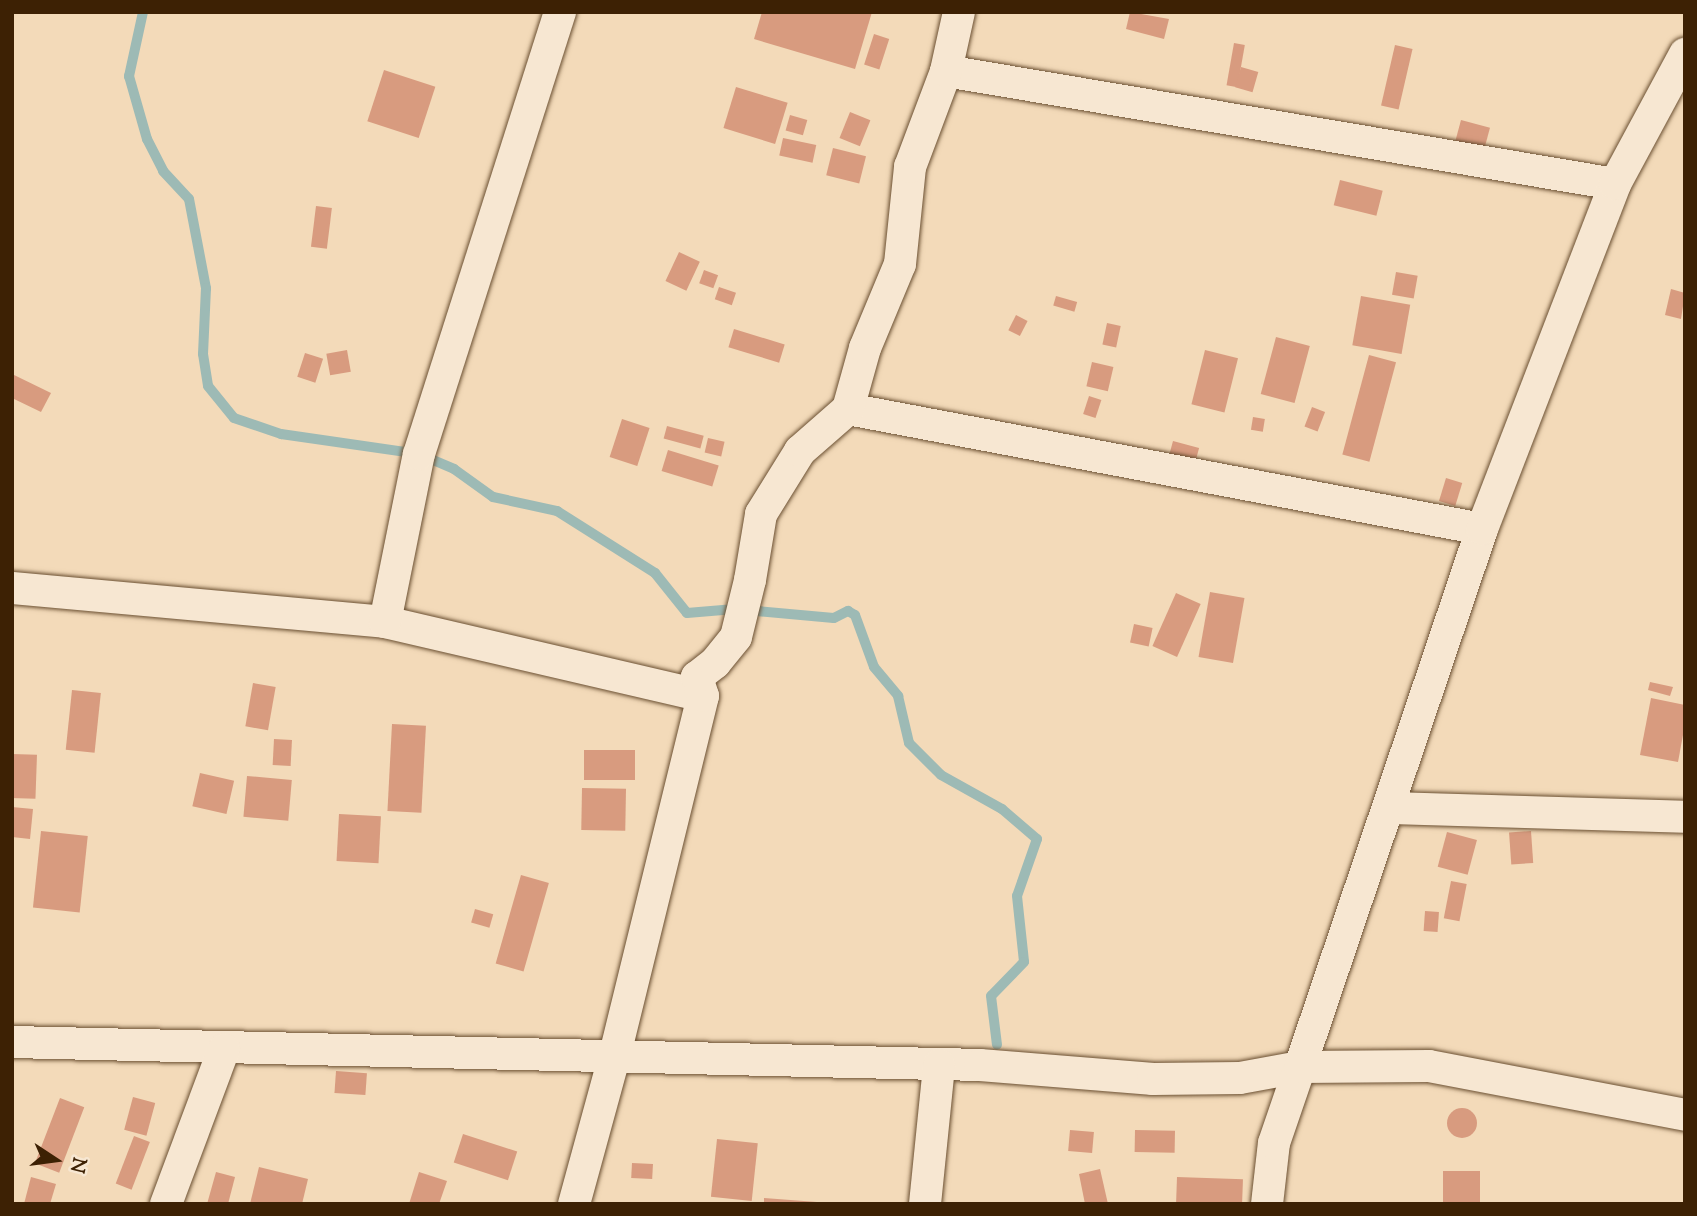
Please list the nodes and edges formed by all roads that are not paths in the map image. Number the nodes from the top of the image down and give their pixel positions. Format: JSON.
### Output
{"nodes":[{"id":1,"x":559,"y":12,"type":"edge"},
{"id":2,"x":959,"y":12,"type":"edge"},
{"id":3,"x":1685,"y":54,"type":"edge"},
{"id":4,"x":946,"y":71,"type":"junction"},
{"id":5,"x":1615,"y":184,"type":"junction"},
{"id":6,"x":848,"y":409,"type":"junction"},
{"id":7,"x":1482,"y":529,"type":"junction"},
{"id":8,"x":12,"y":587,"type":"edge"},
{"id":9,"x":385,"y":622,"type":"junction"},
{"id":10,"x":703,"y":696,"type":"junction"},
{"id":11,"x":1390,"y":808,"type":"junction"},
{"id":12,"x":1685,"y":817,"type":"edge"},
{"id":13,"x":12,"y":1042,"type":"edge"},
{"id":14,"x":224,"y":1049,"type":"junction"},
{"id":15,"x":614,"y":1058,"type":"junction"},
{"id":16,"x":939,"y":1065,"type":"junction"},
{"id":17,"x":1300,"y":1068,"type":"junction"},
{"id":18,"x":1685,"y":1115,"type":"edge"},
{"id":19,"x":166,"y":1204,"type":"edge"},
{"id":20,"x":574,"y":1204,"type":"edge"},
{"id":21,"x":925,"y":1204,"type":"edge"},
{"id":22,"x":1266,"y":1204,"type":"edge"}],
"edges":[{"from":1,"to":9,"type":"street"},
{"from":2,"to":4,"type":"street"},
{"from":3,"to":5,"type":"street"},
{"from":4,"to":5,"type":"street"},
{"from":4,"to":6,"type":"street"},
{"from":5,"to":7,"type":"street"},
{"from":6,"to":7,"type":"street"},
{"from":6,"to":10,"type":"street"},
{"from":7,"to":11,"type":"street"},
{"from":8,"to":9,"type":"street"},
{"from":9,"to":10,"type":"street"},
{"from":10,"to":15,"type":"street"},
{"from":11,"to":12,"type":"street"},
{"from":11,"to":17,"type":"street"},
{"from":13,"to":14,"type":"street"},
{"from":14,"to":15,"type":"street"},
{"from":14,"to":19,"type":"street"},
{"from":15,"to":16,"type":"street"},
{"from":15,"to":20,"type":"street"},
{"from":16,"to":17,"type":"street"},
{"from":16,"to":21,"type":"street"},
{"from":17,"to":18,"type":"street"},
{"from":17,"to":22,"type":"street"}]}
